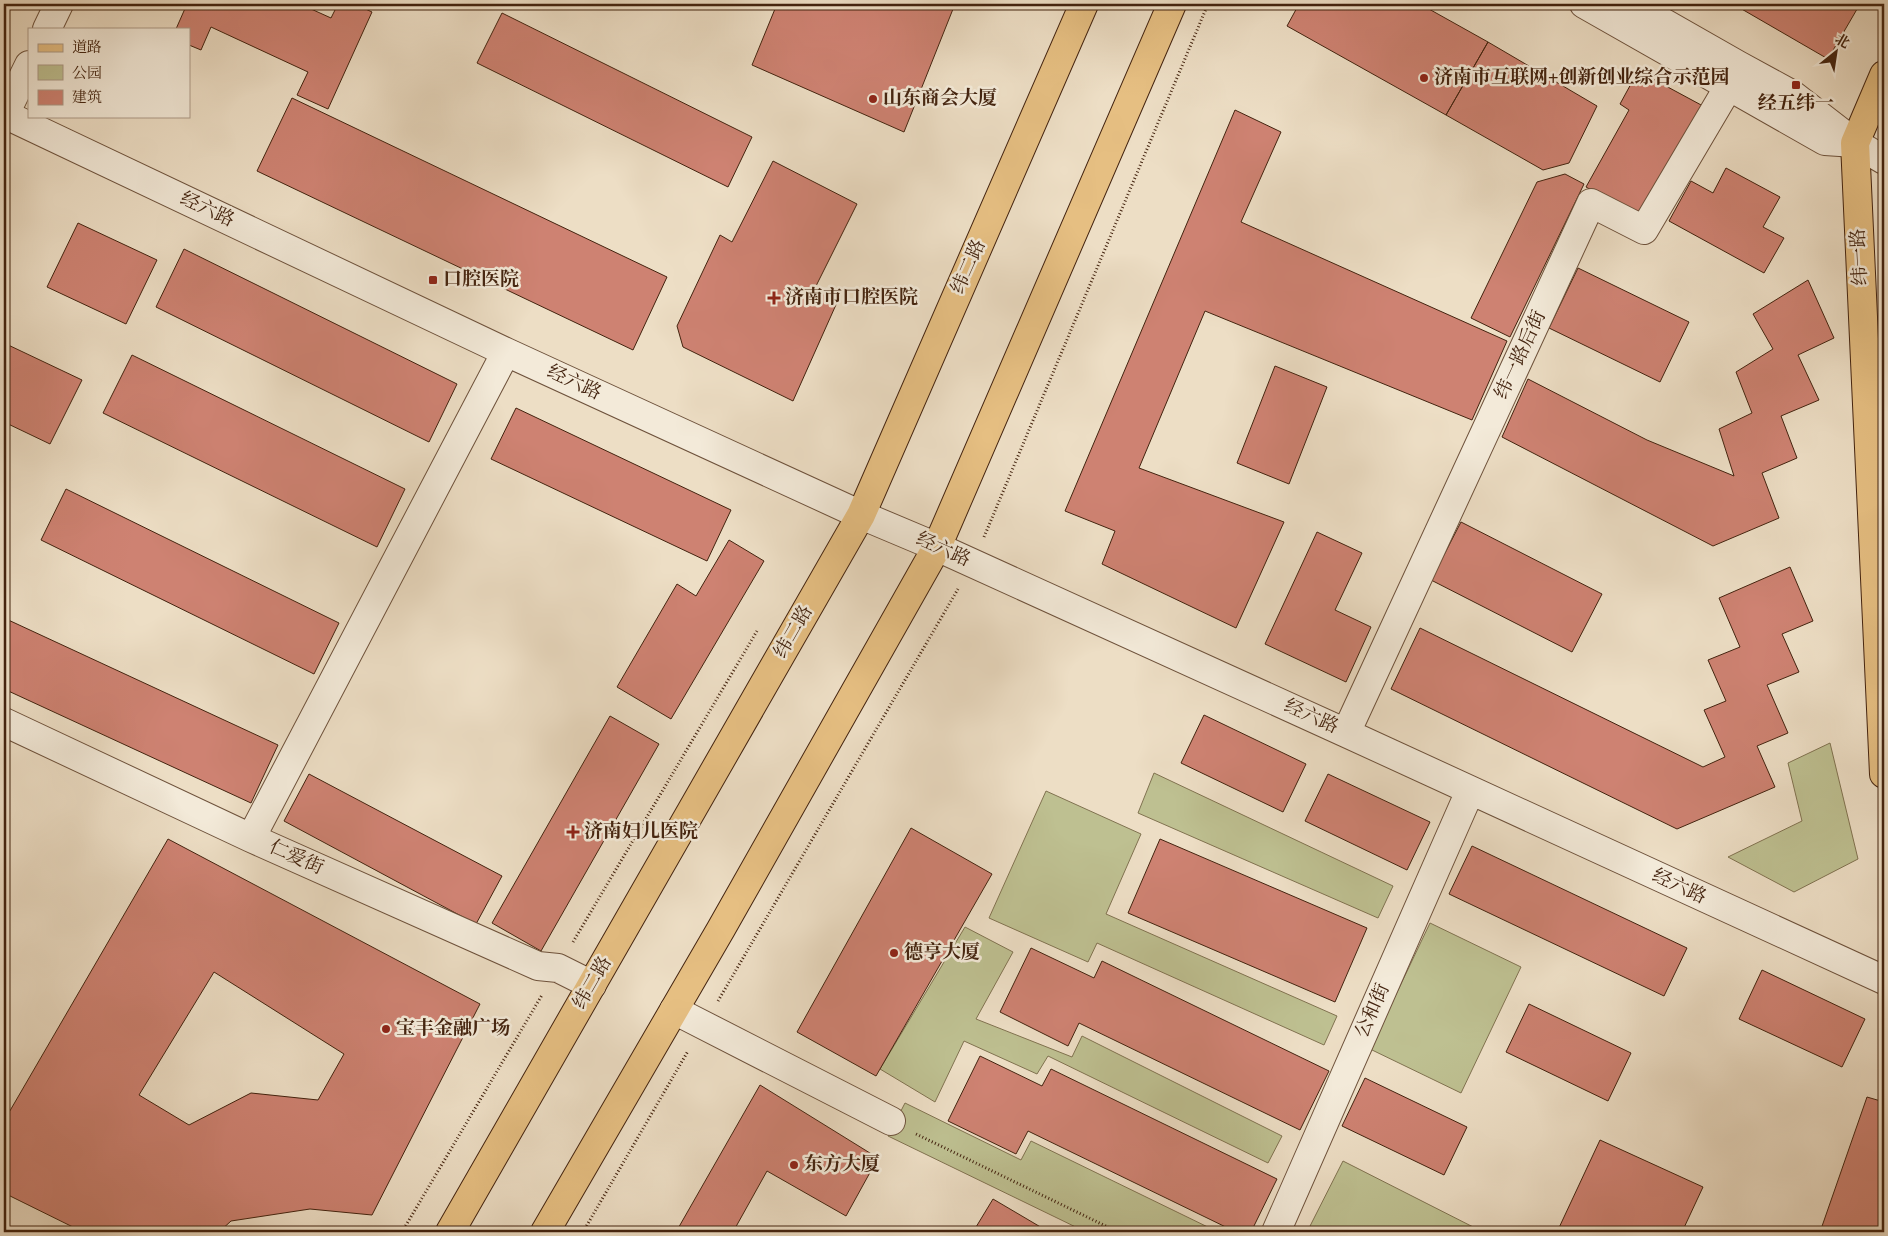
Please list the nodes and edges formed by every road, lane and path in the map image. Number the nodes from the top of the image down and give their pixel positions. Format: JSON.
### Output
{"nodes":[{"id":1,"x":59,"y":4,"type":"edge"},
{"id":2,"x":1084,"y":4,"type":"edge"},
{"id":3,"x":1172,"y":4,"type":"edge"},
{"id":4,"x":1584,"y":4,"type":"edge"},
{"id":5,"x":1632,"y":4,"type":"edge"},
{"id":6,"x":47,"y":28,"type":"edge"},
{"id":7,"x":28,"y":67,"type":"edge"},
{"id":8,"x":1884,"y":75,"type":"edge"},
{"id":9,"x":1733,"y":76,"type":"junction"},
{"id":10,"x":4,"y":115,"type":"edge"},
{"id":11,"x":1855,"y":143,"type":"junction"},
{"id":12,"x":1884,"y":160,"type":"edge"},
{"id":13,"x":506,"y":352,"type":"junction"},
{"id":14,"x":861,"y":515,"type":"junction"},
{"id":15,"x":936,"y":547,"type":"junction"},
{"id":16,"x":758,"y":629,"type":"dead end"},
{"id":17,"x":4,"y":722,"type":"edge"},
{"id":18,"x":1346,"y":733,"type":"junction"},
{"id":19,"x":1884,"y":774,"type":"edge"},
{"id":20,"x":1470,"y":791,"type":"junction"},
{"id":21,"x":251,"y":838,"type":"junction"},
{"id":22,"x":558,"y":968,"type":"junction"},
{"id":23,"x":1884,"y":980,"type":"edge"},
{"id":24,"x":592,"y":985,"type":"junction"},
{"id":25,"x":674,"y":1010,"type":"junction"},
{"id":26,"x":891,"y":1121,"type":"joint"},
{"id":27,"x":402,"y":1232,"type":"edge"},
{"id":28,"x":450,"y":1232,"type":"edge"},
{"id":29,"x":545,"y":1232,"type":"edge"},
{"id":30,"x":1118,"y":1232,"type":"edge"},
{"id":31,"x":1276,"y":1232,"type":"edge"}],
"edges":[{"from":1,"to":6,"type":"street"},
{"from":2,"to":14,"type":"main road","name":"纬二路"},
{"from":3,"to":15,"type":"main road"},
{"from":4,"to":9,"type":"street"},
{"from":5,"to":9,"type":"street"},
{"from":7,"to":10,"type":"street"},
{"from":8,"to":11,"type":"main road","name":"纬一路"},
{"from":9,"to":11,"type":"street"},
{"from":9,"to":18,"type":"street","name":"纬一路后街"},
{"from":10,"to":13,"type":"street","name":"经六路"},
{"from":11,"to":12,"type":"street"},
{"from":11,"to":19,"type":"main road","name":"纬一路"},
{"from":13,"to":14,"type":"street","name":"经六路"},
{"from":13,"to":21,"type":"street"},
{"from":14,"to":15,"type":"street","name":"经六路"},
{"from":14,"to":24,"type":"main road","name":"纬二路"},
{"from":15,"to":18,"type":"street","name":"经六路"},
{"from":15,"to":25,"type":"main road"},
{"from":16,"to":22,"type":"path"},
{"from":17,"to":21,"type":"street","name":"仁爱街"},
{"from":18,"to":20,"type":"street","name":"经六路"},
{"from":20,"to":23,"type":"street","name":"经六路"},
{"from":20,"to":31,"type":"street","name":"公和街"},
{"from":21,"to":22,"type":"street","name":"仁爱街"},
{"from":22,"to":24,"type":"street","name":"仁爱街"},
{"from":22,"to":27,"type":"path"},
{"from":24,"to":28,"type":"main road","name":"纬二路"},
{"from":25,"to":26,"type":"street"},
{"from":25,"to":29,"type":"main road"},
{"from":26,"to":30,"type":"path"}]}
